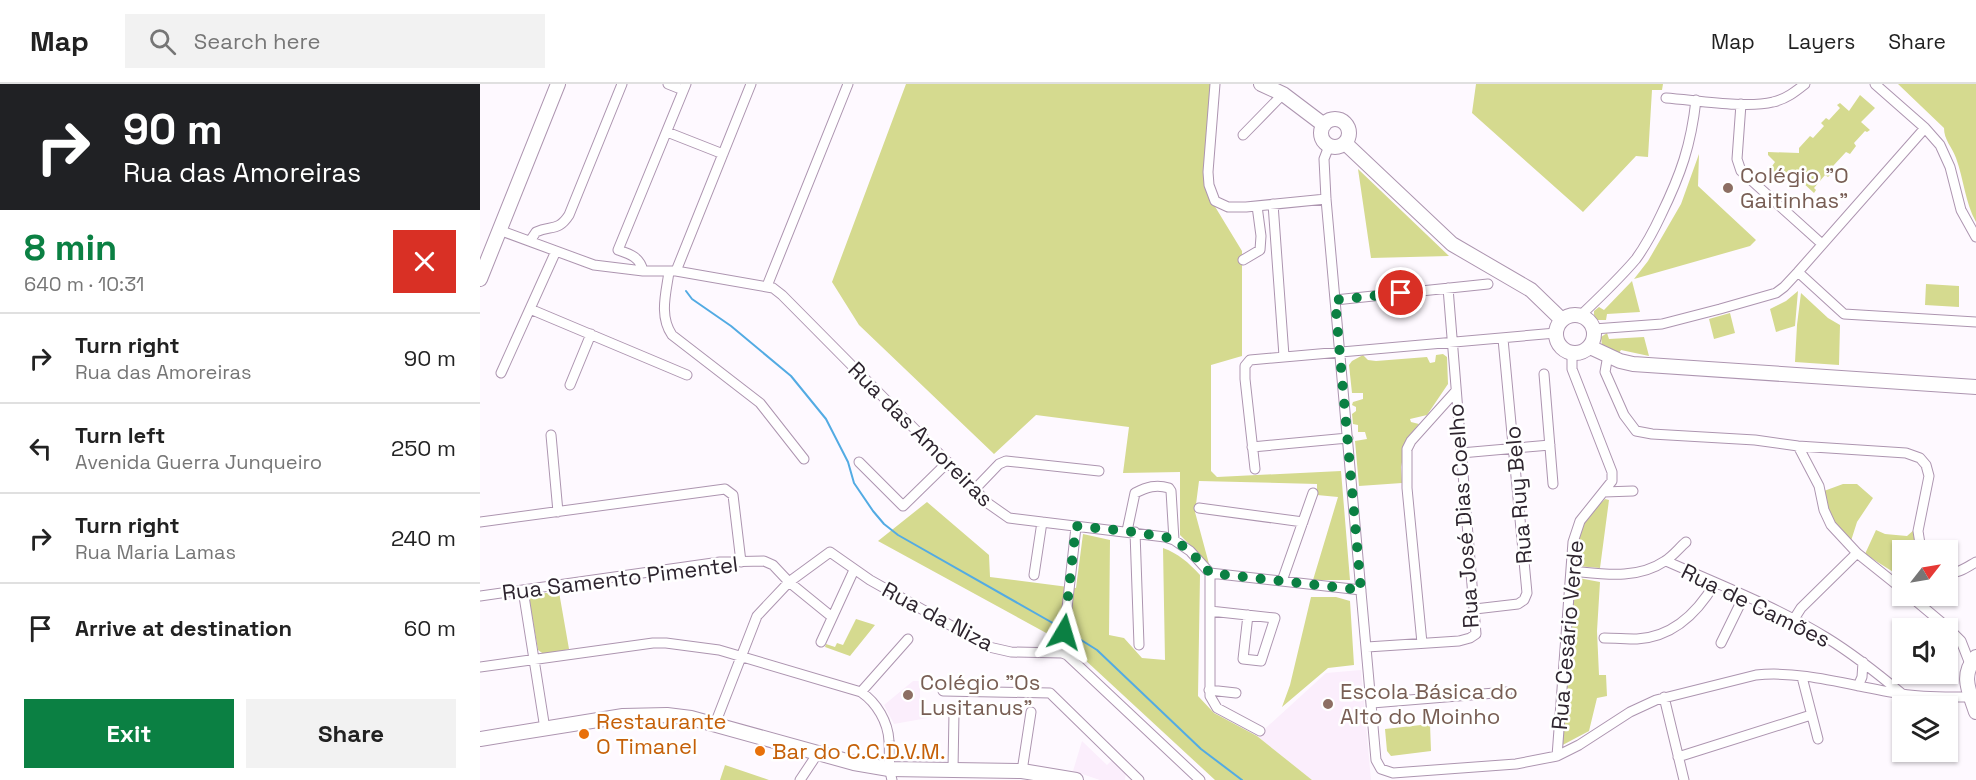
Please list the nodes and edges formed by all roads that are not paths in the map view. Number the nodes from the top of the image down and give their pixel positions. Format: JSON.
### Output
{"nodes":[{"id":1,"x":558,"y":84,"type":"edge"},
{"id":2,"x":622,"y":84,"type":"edge"},
{"id":3,"x":668,"y":84,"type":"edge"},
{"id":4,"x":751,"y":84,"type":"edge"},
{"id":5,"x":848,"y":84,"type":"edge"},
{"id":6,"x":1215,"y":84,"type":"edge"},
{"id":7,"x":1261,"y":84,"type":"edge"},
{"id":8,"x":1805,"y":84,"type":"edge"},
{"id":9,"x":1875,"y":84,"type":"edge"},
{"id":10,"x":684,"y":87,"type":"edge"},
{"id":11,"x":1283,"y":94,"type":"junction"},
{"id":12,"x":1666,"y":99,"type":"dead end"},
{"id":13,"x":1696,"y":100,"type":"junction"},
{"id":14,"x":1742,"y":104,"type":"junction"},
{"id":15,"x":1324,"y":125,"type":"junction"},
{"id":16,"x":1925,"y":128,"type":"junction"},
{"id":17,"x":667,"y":132,"type":"junction"},
{"id":18,"x":1243,"y":135,"type":"dead end"},
{"id":19,"x":1345,"y":143,"type":"junction"},
{"id":20,"x":1329,"y":146,"type":"junction"},
{"id":21,"x":723,"y":154,"type":"junction"},
{"id":22,"x":1326,"y":199,"type":"junction"},
{"id":23,"x":1273,"y":204,"type":"junction"},
{"id":24,"x":1257,"y":206,"type":"junction"},
{"id":25,"x":499,"y":230,"type":"junction"},
{"id":26,"x":1976,"y":237,"type":"edge"},
{"id":27,"x":530,"y":241,"type":"junction"},
{"id":28,"x":1822,"y":244,"type":"junction"},
{"id":29,"x":556,"y":251,"type":"junction"},
{"id":30,"x":1243,"y":260,"type":"dead end"},
{"id":31,"x":643,"y":271,"type":"junction"},
{"id":32,"x":673,"y":271,"type":"junction"},
{"id":33,"x":1798,"y":272,"type":"junction"},
{"id":34,"x":480,"y":279,"type":"edge"},
{"id":35,"x":1488,"y":284,"type":"dead end"},
{"id":36,"x":767,"y":286,"type":"junction"},
{"id":37,"x":1448,"y":288,"type":"junction"},
{"id":38,"x":1335,"y":300,"type":"junction"},
{"id":39,"x":530,"y":309,"type":"junction"},
{"id":40,"x":1581,"y":315,"type":"junction"},
{"id":41,"x":1976,"y":322,"type":"edge"},
{"id":42,"x":1559,"y":327,"type":"junction"},
{"id":43,"x":1594,"y":328,"type":"junction"},
{"id":44,"x":591,"y":334,"type":"junction"},
{"id":45,"x":1503,"y":339,"type":"junction"},
{"id":46,"x":1452,"y":343,"type":"junction"},
{"id":47,"x":1590,"y":347,"type":"junction"},
{"id":48,"x":1341,"y":352,"type":"junction"},
{"id":49,"x":1572,"y":353,"type":"junction"},
{"id":50,"x":1608,"y":355,"type":"junction"},
{"id":51,"x":1284,"y":356,"type":"junction"},
{"id":52,"x":501,"y":373,"type":"dead end"},
{"id":53,"x":687,"y":375,"type":"dead end"},
{"id":54,"x":1544,"y":375,"type":"dead end"},
{"id":55,"x":570,"y":386,"type":"dead end"},
{"id":56,"x":1976,"y":387,"type":"edge"},
{"id":57,"x":1455,"y":392,"type":"junction"},
{"id":58,"x":551,"y":435,"type":"dead end"},
{"id":59,"x":1348,"y":438,"type":"junction"},
{"id":60,"x":1550,"y":445,"type":"junction"},
{"id":61,"x":1798,"y":446,"type":"junction"},
{"id":62,"x":1252,"y":447,"type":"junction"},
{"id":63,"x":1514,"y":448,"type":"junction"},
{"id":64,"x":1461,"y":453,"type":"junction"},
{"id":65,"x":804,"y":459,"type":"dead end"},
{"id":66,"x":859,"y":462,"type":"dead end"},
{"id":67,"x":948,"y":462,"type":"junction"},
{"id":68,"x":1255,"y":470,"type":"dead end"},
{"id":69,"x":1100,"y":471,"type":"dead end"},
{"id":70,"x":1553,"y":484,"type":"dead end"},
{"id":71,"x":975,"y":489,"type":"junction"},
{"id":72,"x":1604,"y":492,"type":"junction"},
{"id":73,"x":1633,"y":492,"type":"dead end"},
{"id":74,"x":1313,"y":493,"type":"dead end"},
{"id":75,"x":1199,"y":508,"type":"dead end"},
{"id":76,"x":558,"y":512,"type":"junction"},
{"id":77,"x":480,"y":522,"type":"edge"},
{"id":78,"x":1042,"y":522,"type":"junction"},
{"id":79,"x":1303,"y":522,"type":"junction"},
{"id":80,"x":1076,"y":526,"type":"junction"},
{"id":81,"x":1131,"y":532,"type":"junction"},
{"id":82,"x":1174,"y":540,"type":"junction"},
{"id":83,"x":1919,"y":540,"type":"edge"},
{"id":84,"x":1686,"y":542,"type":"dead end"},
{"id":85,"x":1857,"y":553,"type":"junction"},
{"id":86,"x":1666,"y":561,"type":"junction"},
{"id":87,"x":741,"y":562,"type":"junction"},
{"id":88,"x":1976,"y":562,"type":"edge"},
{"id":89,"x":854,"y":570,"type":"junction"},
{"id":90,"x":1572,"y":571,"type":"junction"},
{"id":91,"x":1958,"y":572,"type":"edge"},
{"id":92,"x":1210,"y":573,"type":"junction"},
{"id":93,"x":1034,"y":575,"type":"dead end"},
{"id":94,"x":1892,"y":579,"type":"edge"},
{"id":95,"x":1282,"y":581,"type":"junction"},
{"id":96,"x":789,"y":582,"type":"junction"},
{"id":97,"x":1715,"y":583,"type":"junction"},
{"id":98,"x":523,"y":590,"type":"junction"},
{"id":99,"x":1361,"y":590,"type":"junction"},
{"id":100,"x":480,"y":596,"type":"edge"},
{"id":101,"x":1744,"y":596,"type":"junction"},
{"id":102,"x":1921,"y":606,"type":"edge"},
{"id":103,"x":1474,"y":609,"type":"junction"},
{"id":104,"x":1210,"y":611,"type":"junction"},
{"id":105,"x":1248,"y":615,"type":"junction"},
{"id":106,"x":832,"y":617,"type":"junction"},
{"id":107,"x":1794,"y":619,"type":"junction"},
{"id":108,"x":822,"y":638,"type":"dead end"},
{"id":109,"x":1604,"y":638,"type":"dead end"},
{"id":110,"x":908,"y":639,"type":"dead end"},
{"id":111,"x":1721,"y":643,"type":"dead end"},
{"id":112,"x":1422,"y":644,"type":"junction"},
{"id":113,"x":1139,"y":645,"type":"dead end"},
{"id":114,"x":1367,"y":647,"type":"junction"},
{"id":115,"x":1062,"y":652,"type":"junction"},
{"id":116,"x":741,"y":657,"type":"junction"},
{"id":117,"x":533,"y":660,"type":"junction"},
{"id":118,"x":1973,"y":660,"type":"edge"},
{"id":119,"x":1863,"y":662,"type":"junction"},
{"id":120,"x":480,"y":667,"type":"edge"},
{"id":121,"x":1802,"y":677,"type":"junction"},
{"id":122,"x":1858,"y":686,"type":"junction"},
{"id":123,"x":1209,"y":690,"type":"junction"},
{"id":124,"x":943,"y":691,"type":"dead end"},
{"id":125,"x":861,"y":692,"type":"junction"},
{"id":126,"x":1507,"y":692,"type":"dead end"},
{"id":127,"x":1236,"y":693,"type":"dead end"},
{"id":128,"x":1903,"y":695,"type":"junction"},
{"id":129,"x":1664,"y":697,"type":"junction"},
{"id":130,"x":1971,"y":697,"type":"junction"},
{"id":131,"x":1372,"y":704,"type":"junction"},
{"id":132,"x":1031,"y":712,"type":"dead end"},
{"id":133,"x":1976,"y":712,"type":"edge"},
{"id":134,"x":954,"y":713,"type":"dead end"},
{"id":135,"x":1811,"y":715,"type":"junction"},
{"id":136,"x":715,"y":724,"type":"junction"},
{"id":137,"x":545,"y":729,"type":"junction"},
{"id":138,"x":1260,"y":731,"type":"dead end"},
{"id":139,"x":480,"y":739,"type":"edge"},
{"id":140,"x":1818,"y":739,"type":"dead end"},
{"id":141,"x":818,"y":753,"type":"junction"},
{"id":142,"x":1557,"y":756,"type":"junction"},
{"id":143,"x":1678,"y":757,"type":"junction"},
{"id":144,"x":953,"y":769,"type":"junction"},
{"id":145,"x":1022,"y":771,"type":"junction"},
{"id":146,"x":891,"y":774,"type":"edge"},
{"id":147,"x":804,"y":778,"type":"edge"},
{"id":148,"x":1076,"y":780,"type":"edge"},
{"id":149,"x":1139,"y":780,"type":"edge"},
{"id":150,"x":1200,"y":780,"type":"edge"},
{"id":151,"x":1684,"y":780,"type":"edge"}],
"edges":[{"from":1,"to":25,"type":"street"},
{"from":2,"to":27,"type":"street"},
{"from":3,"to":10,"type":"street"},
{"from":4,"to":21,"type":"street"},
{"from":5,"to":36,"type":"street"},
{"from":6,"to":24,"type":"street"},
{"from":7,"to":11,"type":"street"},
{"from":8,"to":14,"type":"street"},
{"from":9,"to":16,"type":"street"},
{"from":10,"to":17,"type":"street"},
{"from":11,"to":15,"type":"street"},
{"from":11,"to":18,"type":"street"},
{"from":12,"to":13,"type":"street"},
{"from":13,"to":14,"type":"street"},
{"from":13,"to":40,"type":"street"},
{"from":14,"to":28,"type":"street"},
{"from":15,"to":19,"type":"street"},
{"from":15,"to":20,"type":"street"},
{"from":16,"to":26,"type":"street"},
{"from":16,"to":28,"type":"street"},
{"from":17,"to":21,"type":"street"},
{"from":17,"to":31,"type":"street"},
{"from":19,"to":20,"type":"street"},
{"from":19,"to":42,"type":"street"},
{"from":20,"to":22,"type":"street"},
{"from":21,"to":32,"type":"street"},
{"from":22,"to":23,"type":"street"},
{"from":22,"to":38,"type":"street"},
{"from":23,"to":24,"type":"street"},
{"from":23,"to":51,"type":"street"},
{"from":24,"to":30,"type":"street"},
{"from":25,"to":27,"type":"street","name":"Rua das Amoreiras"},
{"from":25,"to":34,"type":"street"},
{"from":27,"to":29,"type":"street","name":"Rua das Amoreiras"},
{"from":28,"to":33,"type":"street"},
{"from":29,"to":31,"type":"street","name":"Rua das Amoreiras"},
{"from":29,"to":39,"type":"street"},
{"from":31,"to":32,"type":"street","name":"Rua das Amoreiras"},
{"from":32,"to":36,"type":"street","name":"Rua das Amoreiras"},
{"from":32,"to":65,"type":"street"},
{"from":33,"to":41,"type":"street"},
{"from":33,"to":43,"type":"street"},
{"from":35,"to":37,"type":"street"},
{"from":36,"to":67,"type":"street","name":"Rua das Amoreiras"},
{"from":37,"to":38,"type":"street"},
{"from":37,"to":46,"type":"street","name":"Rua José Dias Coelho"},
{"from":38,"to":48,"type":"street"},
{"from":39,"to":44,"type":"street"},
{"from":39,"to":52,"type":"street"},
{"from":40,"to":42,"type":"street"},
{"from":40,"to":43,"type":"street"},
{"from":42,"to":45,"type":"street"},
{"from":42,"to":49,"type":"street"},
{"from":43,"to":47,"type":"street"},
{"from":44,"to":53,"type":"street"},
{"from":44,"to":55,"type":"street"},
{"from":45,"to":46,"type":"street"},
{"from":45,"to":63,"type":"street","name":"Rua Ruy Belo"},
{"from":46,"to":48,"type":"street"},
{"from":46,"to":57,"type":"street","name":"Rua José Dias Coelho"},
{"from":47,"to":49,"type":"street"},
{"from":47,"to":50,"type":"street"},
{"from":48,"to":51,"type":"street"},
{"from":48,"to":59,"type":"street"},
{"from":49,"to":72,"type":"street","name":"Rua Cesário Verde"},
{"from":50,"to":56,"type":"street"},
{"from":50,"to":61,"type":"street"},
{"from":51,"to":62,"type":"street"},
{"from":54,"to":60,"type":"street"},
{"from":57,"to":64,"type":"street","name":"Rua José Dias Coelho"},
{"from":57,"to":112,"type":"street"},
{"from":58,"to":76,"type":"street"},
{"from":59,"to":62,"type":"street"},
{"from":59,"to":99,"type":"street"},
{"from":60,"to":63,"type":"street"},
{"from":60,"to":70,"type":"street"},
{"from":61,"to":83,"type":"street"},
{"from":61,"to":85,"type":"street"},
{"from":62,"to":68,"type":"street"},
{"from":63,"to":64,"type":"street"},
{"from":63,"to":103,"type":"street","name":"Rua Ruy Belo"},
{"from":64,"to":103,"type":"street","name":"Rua José Dias Coelho"},
{"from":66,"to":67,"type":"street"},
{"from":67,"to":71,"type":"street","name":"Rua das Amoreiras"},
{"from":69,"to":71,"type":"street"},
{"from":71,"to":78,"type":"street","name":"Rua das Amoreiras"},
{"from":72,"to":73,"type":"street"},
{"from":72,"to":90,"type":"street","name":"Rua Cesário Verde"},
{"from":74,"to":79,"type":"street"},
{"from":75,"to":79,"type":"street"},
{"from":76,"to":77,"type":"street"},
{"from":76,"to":87,"type":"street"},
{"from":78,"to":80,"type":"street","name":"Rua das Amoreiras"},
{"from":78,"to":93,"type":"street"},
{"from":79,"to":95,"type":"street"},
{"from":80,"to":81,"type":"street","name":"Rua das Amoreiras"},
{"from":80,"to":115,"type":"street"},
{"from":81,"to":82,"type":"street","name":"Rua das Amoreiras"},
{"from":81,"to":82,"type":"street"},
{"from":81,"to":113,"type":"street"},
{"from":82,"to":92,"type":"street","name":"Rua das Amoreiras"},
{"from":84,"to":86,"type":"street"},
{"from":85,"to":94,"type":"street"},
{"from":85,"to":107,"type":"street"},
{"from":86,"to":90,"type":"street"},
{"from":86,"to":97,"type":"street","name":"Rua de Camões"},
{"from":87,"to":96,"type":"street","name":"Rua Samento Pimentel"},
{"from":87,"to":98,"type":"street","name":"Rua Samento Pimentel"},
{"from":88,"to":91,"type":"street"},
{"from":89,"to":96,"type":"street","name":"Rua da Niza"},
{"from":89,"to":106,"type":"street"},
{"from":89,"to":115,"type":"street","name":"Rua da Niza"},
{"from":90,"to":142,"type":"street","name":"Rua Cesário Verde"},
{"from":92,"to":95,"type":"street"},
{"from":92,"to":104,"type":"street"},
{"from":95,"to":99,"type":"street"},
{"from":96,"to":106,"type":"street","name":"Rua Samento Pimentel"},
{"from":96,"to":116,"type":"street"},
{"from":97,"to":101,"type":"street","name":"Rua de Camões"},
{"from":97,"to":109,"type":"street"},
{"from":98,"to":100,"type":"street","name":"Rua Samento Pimentel"},
{"from":98,"to":117,"type":"street"},
{"from":99,"to":114,"type":"street"},
{"from":101,"to":107,"type":"street","name":"Rua de Camões"},
{"from":101,"to":111,"type":"street"},
{"from":102,"to":118,"type":"street"},
{"from":103,"to":112,"type":"street","name":"Rua José Dias Coelho"},
{"from":104,"to":105,"type":"street"},
{"from":104,"to":123,"type":"street"},
{"from":105,"to":105,"type":"street"},
{"from":106,"to":108,"type":"street"},
{"from":107,"to":119,"type":"street","name":"Rua de Camões"},
{"from":110,"to":125,"type":"street"},
{"from":112,"to":114,"type":"street","name":"Rua José Dias Coelho"},
{"from":114,"to":131,"type":"street"},
{"from":115,"to":150,"type":"street"},
{"from":116,"to":117,"type":"street"},
{"from":116,"to":125,"type":"street"},
{"from":116,"to":136,"type":"street"},
{"from":117,"to":120,"type":"street"},
{"from":117,"to":137,"type":"street"},
{"from":118,"to":130,"type":"street"},
{"from":119,"to":122,"type":"street"},
{"from":119,"to":128,"type":"street","name":"Rua de Camões"},
{"from":121,"to":122,"type":"street"},
{"from":121,"to":129,"type":"street"},
{"from":121,"to":135,"type":"street"},
{"from":122,"to":128,"type":"street"},
{"from":123,"to":127,"type":"street"},
{"from":123,"to":138,"type":"street"},
{"from":124,"to":149,"type":"street"},
{"from":125,"to":146,"type":"street"},
{"from":126,"to":131,"type":"street"},
{"from":128,"to":130,"type":"street"},
{"from":129,"to":142,"type":"street"},
{"from":129,"to":143,"type":"street"},
{"from":130,"to":133,"type":"street"},
{"from":131,"to":142,"type":"street"},
{"from":132,"to":145,"type":"street"},
{"from":134,"to":144,"type":"street"},
{"from":135,"to":140,"type":"street"},
{"from":135,"to":143,"type":"street"},
{"from":136,"to":137,"type":"street"},
{"from":136,"to":141,"type":"street"},
{"from":137,"to":139,"type":"street"},
{"from":141,"to":146,"type":"street"},
{"from":141,"to":147,"type":"street"},
{"from":143,"to":151,"type":"street"},
{"from":144,"to":145,"type":"street"},
{"from":144,"to":146,"type":"street"},
{"from":145,"to":148,"type":"street"}]}
